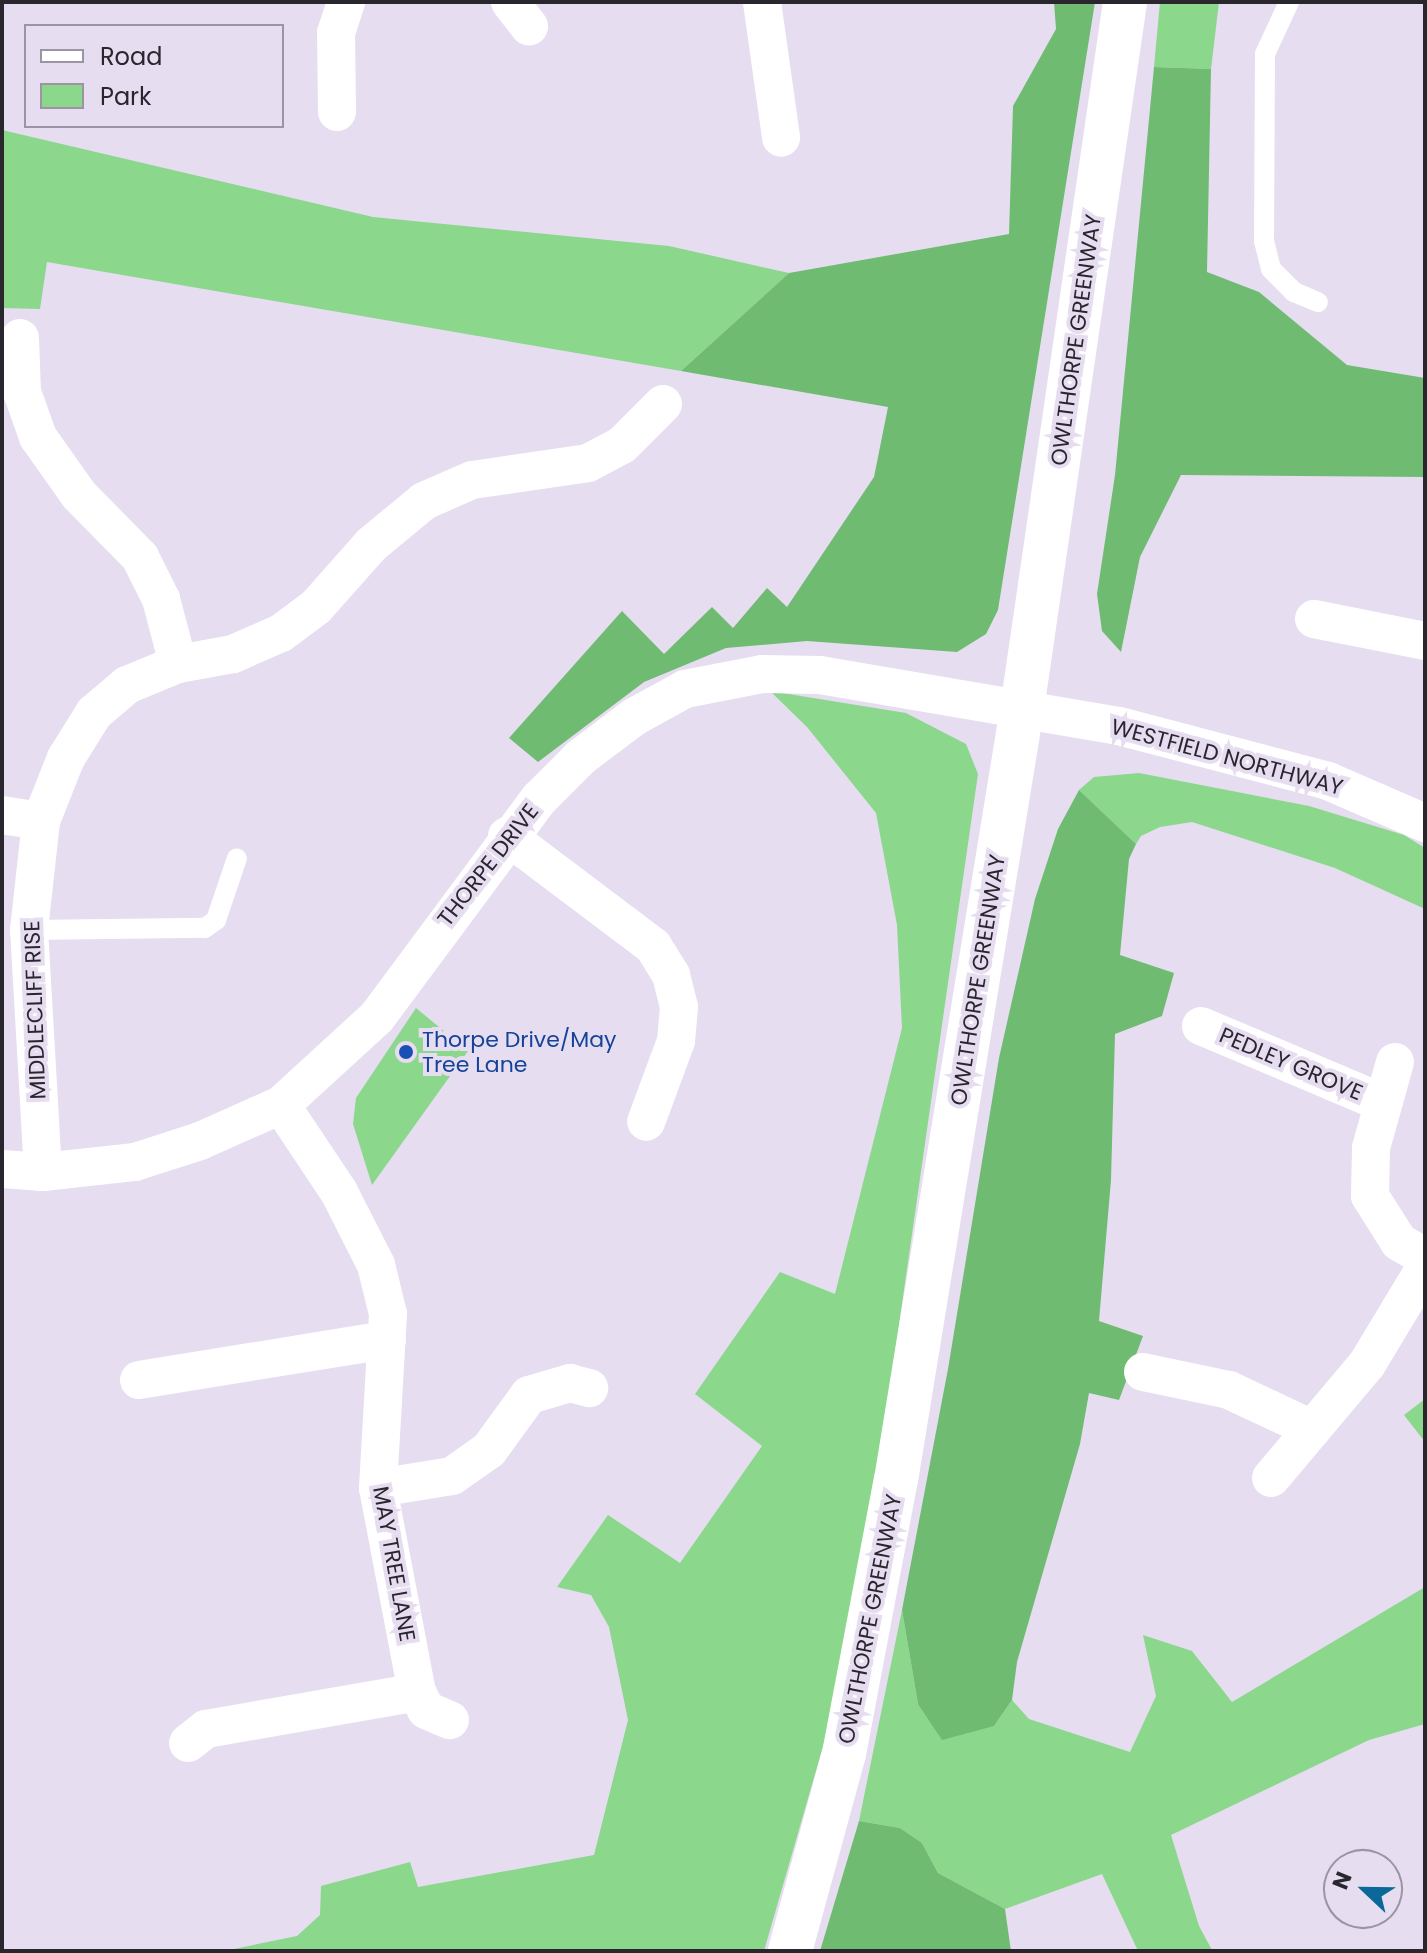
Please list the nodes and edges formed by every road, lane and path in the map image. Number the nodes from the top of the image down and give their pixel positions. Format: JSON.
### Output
{"nodes":[{"id":1,"x":346,"y":2,"type":"edge"},
{"id":2,"x":762,"y":2,"type":"edge"},
{"id":3,"x":1125,"y":2,"type":"edge"},
{"id":4,"x":1289,"y":2,"type":"edge"},
{"id":5,"x":337,"y":112,"type":"dead end"},
{"id":6,"x":781,"y":138,"type":"dead end"},
{"id":7,"x":1318,"y":302,"type":"dead end"},
{"id":8,"x":20,"y":338,"type":"dead end"},
{"id":9,"x":663,"y":404,"type":"dead end"},
{"id":10,"x":1314,"y":619,"type":"dead end"},
{"id":11,"x":1425,"y":641,"type":"edge"},
{"id":12,"x":178,"y":664,"type":"junction"},
{"id":13,"x":1022,"y":709,"type":"junction"},
{"id":14,"x":2,"y":815,"type":"edge"},
{"id":15,"x":41,"y":821,"type":"junction"},
{"id":16,"x":1425,"y":823,"type":"edge"},
{"id":17,"x":507,"y":836,"type":"junction"},
{"id":18,"x":237,"y":858,"type":"dead end"},
{"id":19,"x":29,"y":930,"type":"junction"},
{"id":20,"x":1201,"y":1026,"type":"dead end"},
{"id":21,"x":1395,"y":1062,"type":"dead end"},
{"id":22,"x":1381,"y":1102,"type":"junction"},
{"id":23,"x":281,"y":1105,"type":"junction"},
{"id":24,"x":646,"y":1122,"type":"dead end"},
{"id":25,"x":2,"y":1169,"type":"edge"},
{"id":26,"x":43,"y":1172,"type":"junction"},
{"id":27,"x":1425,"y":1257,"type":"edge"},
{"id":28,"x":1425,"y":1268,"type":"edge"},
{"id":29,"x":387,"y":1340,"type":"junction"},
{"id":30,"x":1143,"y":1372,"type":"dead end"},
{"id":31,"x":139,"y":1380,"type":"dead end"},
{"id":32,"x":589,"y":1388,"type":"dead end"},
{"id":33,"x":1312,"y":1429,"type":"junction"},
{"id":34,"x":1271,"y":1478,"type":"dead end"},
{"id":35,"x":378,"y":1488,"type":"junction"},
{"id":36,"x":417,"y":1692,"type":"junction"},
{"id":37,"x":450,"y":1720,"type":"dead end"},
{"id":38,"x":188,"y":1743,"type":"dead end"},
{"id":39,"x":790,"y":1951,"type":"edge"}],
"edges":[{"from":1,"to":5,"type":"street"},
{"from":2,"to":6,"type":"street"},
{"from":3,"to":13,"type":"street","name":"OWLTHORPE GREENWAY"},
{"from":4,"to":7,"type":"lane"},
{"from":8,"to":12,"type":"street"},
{"from":9,"to":12,"type":"street","name":"MIDDLECLIFF RISE"},
{"from":10,"to":11,"type":"street"},
{"from":12,"to":15,"type":"street","name":"MIDDLECLIFF RISE"},
{"from":13,"to":16,"type":"street","name":"WESTFIELD NORTHWAY"},
{"from":13,"to":17,"type":"street","name":"THORPE DRIVE"},
{"from":13,"to":39,"type":"street","name":"OWLTHORPE GREENWAY"},
{"from":14,"to":15,"type":"street"},
{"from":15,"to":19,"type":"street","name":"MIDDLECLIFF RISE"},
{"from":17,"to":23,"type":"street","name":"THORPE DRIVE"},
{"from":17,"to":24,"type":"street"},
{"from":18,"to":19,"type":"lane"},
{"from":19,"to":26,"type":"street","name":"MIDDLECLIFF RISE"},
{"from":20,"to":22,"type":"street","name":"PEDLEY GROVE"},
{"from":21,"to":22,"type":"street","name":"PEDLEY GROVE"},
{"from":22,"to":27,"type":"street","name":"PEDLEY GROVE"},
{"from":23,"to":26,"type":"street","name":"THORPE DRIVE"},
{"from":23,"to":29,"type":"street","name":"MAY TREE LANE"},
{"from":25,"to":26,"type":"street","name":"THORPE DRIVE"},
{"from":28,"to":33,"type":"street"},
{"from":29,"to":31,"type":"street"},
{"from":29,"to":35,"type":"street","name":"MAY TREE LANE"},
{"from":30,"to":33,"type":"street"},
{"from":32,"to":35,"type":"street"},
{"from":33,"to":34,"type":"street"},
{"from":35,"to":36,"type":"street","name":"MAY TREE LANE"},
{"from":36,"to":37,"type":"street"},
{"from":36,"to":38,"type":"street"}]}
